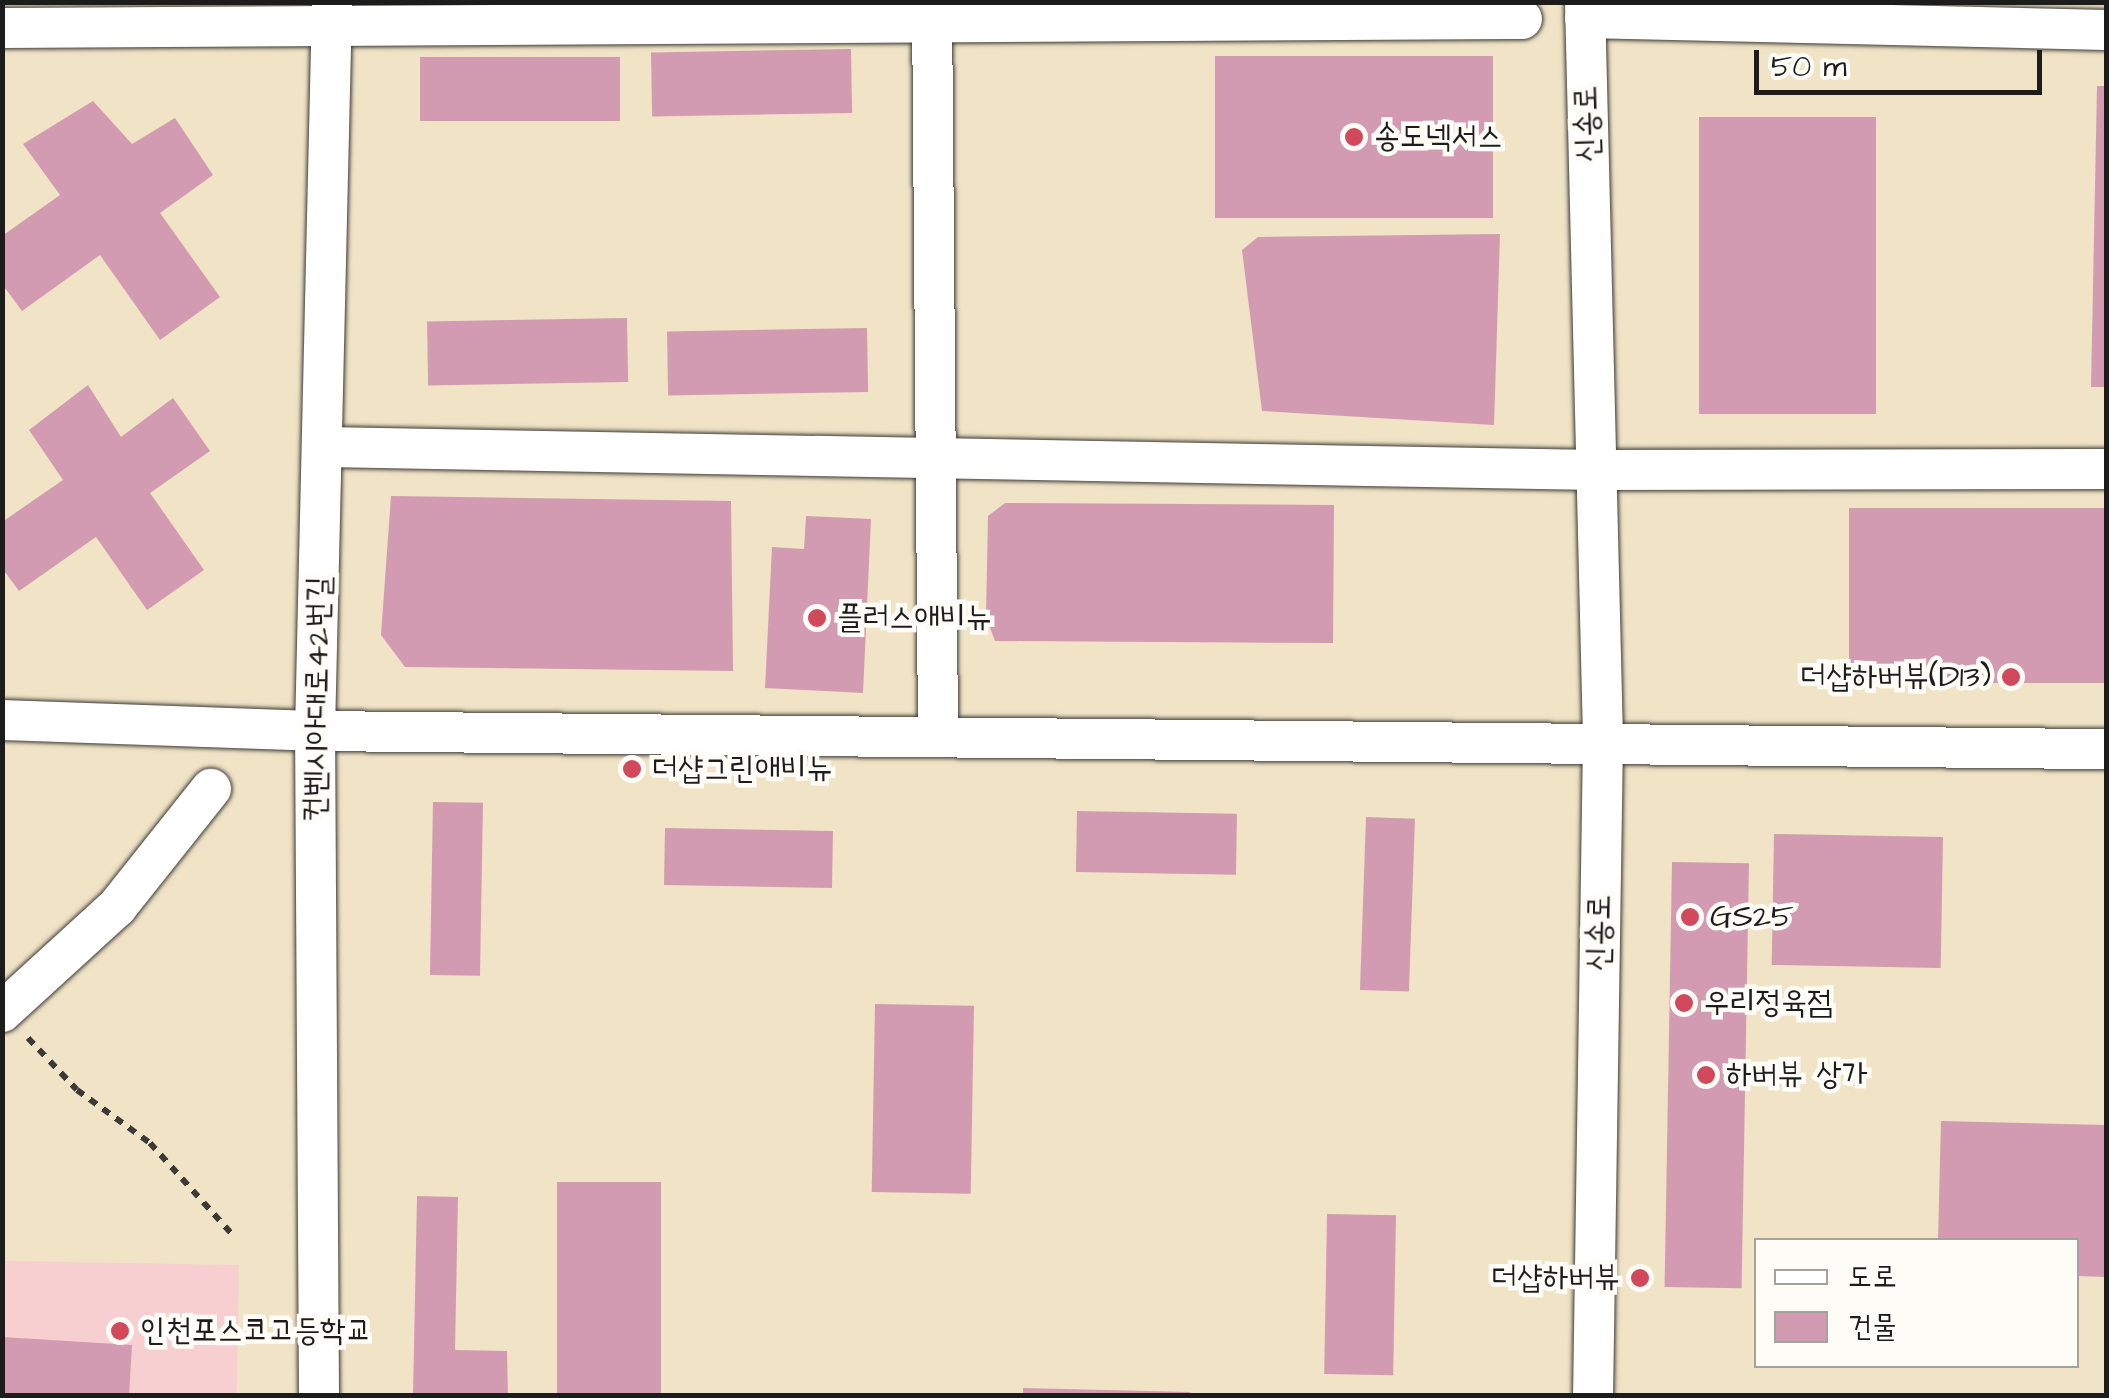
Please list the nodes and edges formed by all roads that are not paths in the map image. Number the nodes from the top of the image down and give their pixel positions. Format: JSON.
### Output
{"nodes":[{"id":1,"x":1585,"y":10,"type":"edge"},
{"id":2,"x":933,"y":12,"type":"edge"},
{"id":3,"x":332,"y":16,"type":"edge"},
{"id":4,"x":1522,"y":19,"type":"dead end"},
{"id":5,"x":2,"y":28,"type":"edge"},
{"id":6,"x":2106,"y":30,"type":"edge"},
{"id":7,"x":325,"y":448,"type":"junction"},
{"id":8,"x":938,"y":459,"type":"junction"},
{"id":9,"x":1597,"y":470,"type":"junction"},
{"id":10,"x":2106,"y":470,"type":"edge"},
{"id":11,"x":2,"y":720,"type":"edge"},
{"id":12,"x":315,"y":731,"type":"junction"},
{"id":13,"x":938,"y":734,"type":"junction"},
{"id":14,"x":1603,"y":740,"type":"junction"},
{"id":15,"x":2106,"y":749,"type":"edge"},
{"id":16,"x":211,"y":789,"type":"dead end"},
{"id":17,"x":2,"y":1012,"type":"edge"},
{"id":18,"x":318,"y":1396,"type":"edge"},
{"id":19,"x":1593,"y":1396,"type":"edge"}],
"edges":[{"from":1,"to":6,"type":"street","name":"신송로"},
{"from":1,"to":9,"type":"street","name":"신송로"},
{"from":2,"to":3,"type":"street"},
{"from":2,"to":4,"type":"street"},
{"from":2,"to":8,"type":"street"},
{"from":3,"to":5,"type":"street"},
{"from":3,"to":7,"type":"street","name":"컨벤시아대로42번길"},
{"from":7,"to":8,"type":"street"},
{"from":7,"to":12,"type":"street","name":"컨벤시아대로42번길"},
{"from":8,"to":9,"type":"street"},
{"from":8,"to":13,"type":"street"},
{"from":9,"to":10,"type":"street"},
{"from":9,"to":14,"type":"street","name":"신송로"},
{"from":11,"to":12,"type":"street"},
{"from":12,"to":13,"type":"street"},
{"from":12,"to":18,"type":"street","name":"컨벤시아대로42번길"},
{"from":13,"to":14,"type":"street"},
{"from":14,"to":15,"type":"street"},
{"from":14,"to":19,"type":"street","name":"신송로"},
{"from":16,"to":17,"type":"street"}]}
